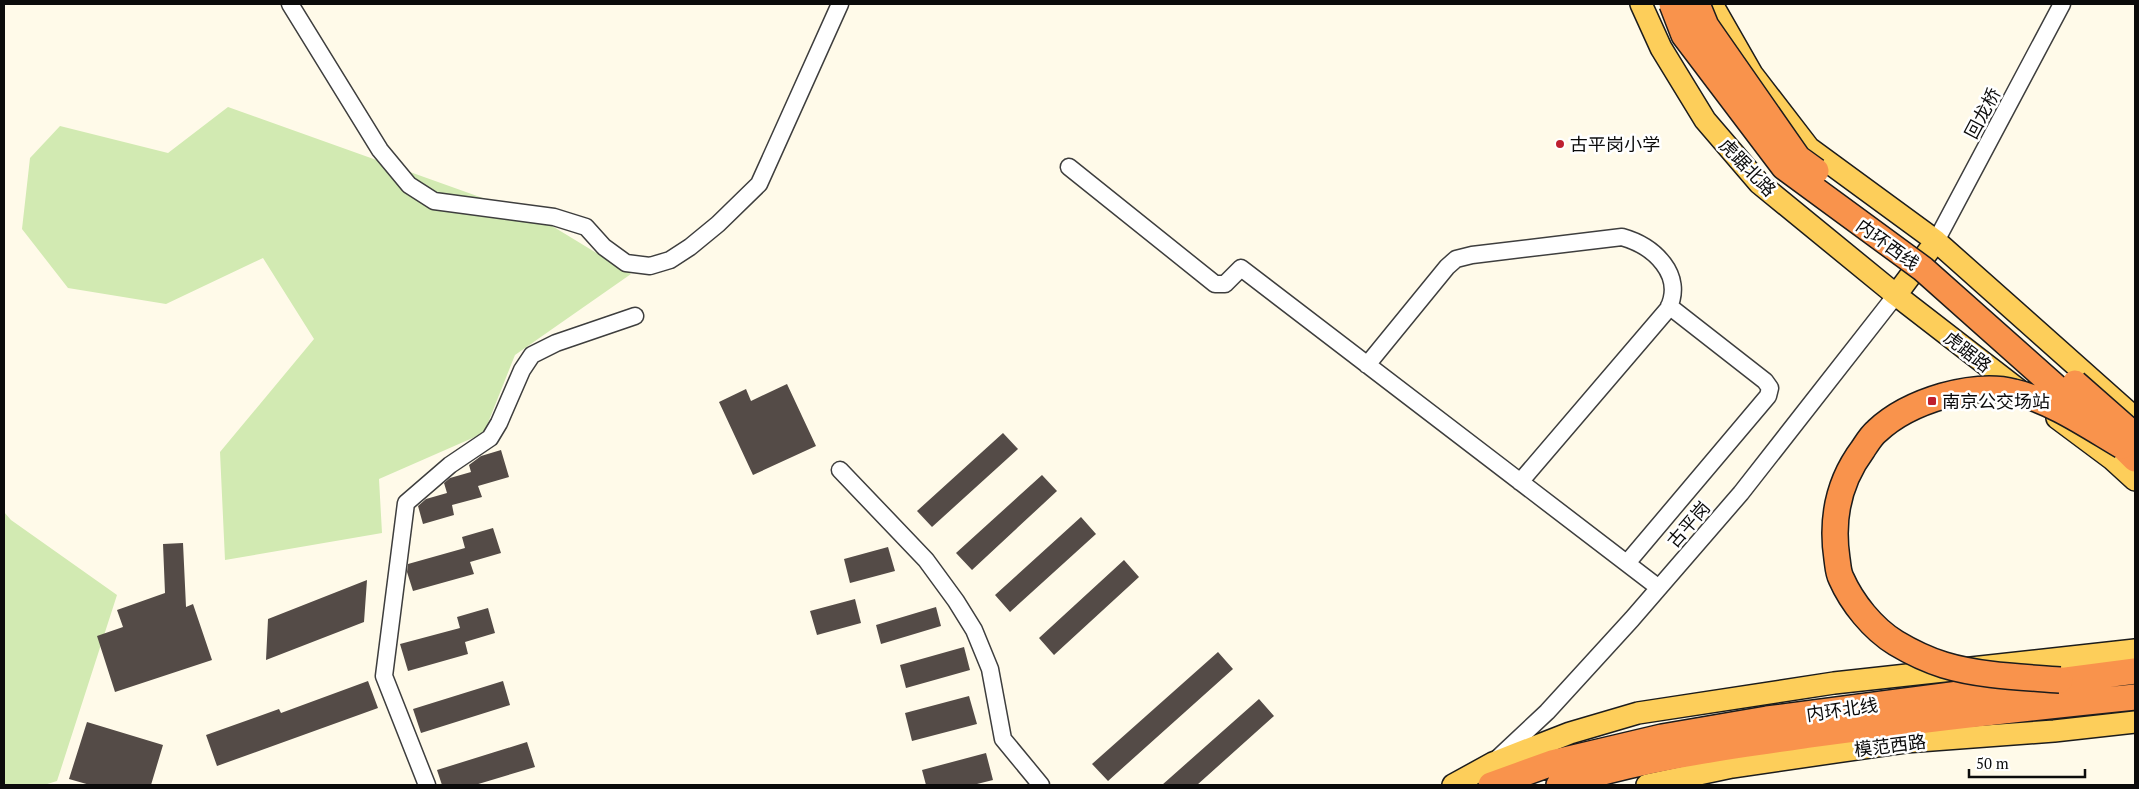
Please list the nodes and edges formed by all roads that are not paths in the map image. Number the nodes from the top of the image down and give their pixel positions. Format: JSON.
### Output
{"nodes":[{"id":1,"x":290,"y":4,"type":"edge"},
{"id":2,"x":840,"y":4,"type":"edge"},
{"id":3,"x":1641,"y":4,"type":"edge"},
{"id":4,"x":1672,"y":4,"type":"edge"},
{"id":5,"x":1697,"y":4,"type":"edge"},
{"id":6,"x":1712,"y":4,"type":"edge"},
{"id":7,"x":2062,"y":4,"type":"edge"},
{"id":8,"x":1069,"y":167,"type":"dead end"},
{"id":9,"x":1936,"y":241,"type":"junction"},
{"id":10,"x":1896,"y":295,"type":"junction"},
{"id":11,"x":1669,"y":306,"type":"junction"},
{"id":12,"x":636,"y":316,"type":"dead end"},
{"id":13,"x":1367,"y":365,"type":"junction"},
{"id":14,"x":2135,"y":418,"type":"edge"},
{"id":15,"x":2131,"y":447,"type":"edge"},
{"id":16,"x":840,"y":470,"type":"dead end"},
{"id":17,"x":2135,"y":480,"type":"edge"},
{"id":18,"x":1520,"y":482,"type":"junction"},
{"id":19,"x":1626,"y":563,"type":"junction"},
{"id":20,"x":1659,"y":588,"type":"junction"},
{"id":21,"x":2132,"y":654,"type":"edge"},
{"id":22,"x":2060,"y":680,"type":"junction"},
{"id":23,"x":2135,"y":697,"type":"edge"},
{"id":24,"x":2135,"y":722,"type":"edge"},
{"id":25,"x":1492,"y":774,"type":"edge"},
{"id":26,"x":1555,"y":774,"type":"edge"},
{"id":27,"x":427,"y":785,"type":"edge"},
{"id":28,"x":1041,"y":785,"type":"edge"},
{"id":29,"x":1453,"y":785,"type":"edge"},
{"id":30,"x":1647,"y":785,"type":"edge"}],
"edges":[{"from":1,"to":2,"type":"street"},
{"from":3,"to":10,"type":"main road","name":"虎踞北路"},
{"from":4,"to":15,"type":"highway","name":"内环西线","bridge":true},
{"from":5,"to":15,"type":"highway","name":"内环西线","bridge":true},
{"from":6,"to":9,"type":"main road"},
{"from":7,"to":9,"type":"street","name":"回龙桥"},
{"from":8,"to":13,"type":"street"},
{"from":9,"to":10,"type":"main road"},
{"from":9,"to":14,"type":"main road"},
{"from":10,"to":17,"type":"main road","name":"虎踞路"},
{"from":10,"to":20,"type":"street","name":"古平岗"},
{"from":11,"to":13,"type":"street"},
{"from":11,"to":18,"type":"street"},
{"from":11,"to":19,"type":"street"},
{"from":12,"to":27,"type":"street"},
{"from":13,"to":18,"type":"street"},
{"from":15,"to":22,"type":"highway","bridge":true},
{"from":16,"to":28,"type":"street"},
{"from":18,"to":19,"type":"street"},
{"from":19,"to":20,"type":"street"},
{"from":20,"to":25,"type":"street","name":"古平岗"},
{"from":21,"to":22,"type":"highway","name":"内环北线"},
{"from":21,"to":25,"type":"main road"},
{"from":22,"to":26,"type":"highway","name":"内环北线","bridge":true},
{"from":23,"to":26,"type":"highway","name":"内环北线"},
{"from":24,"to":30,"type":"main road","name":"模范西路"},
{"from":25,"to":26,"type":"highway"},
{"from":25,"to":29,"type":"main road"}]}
